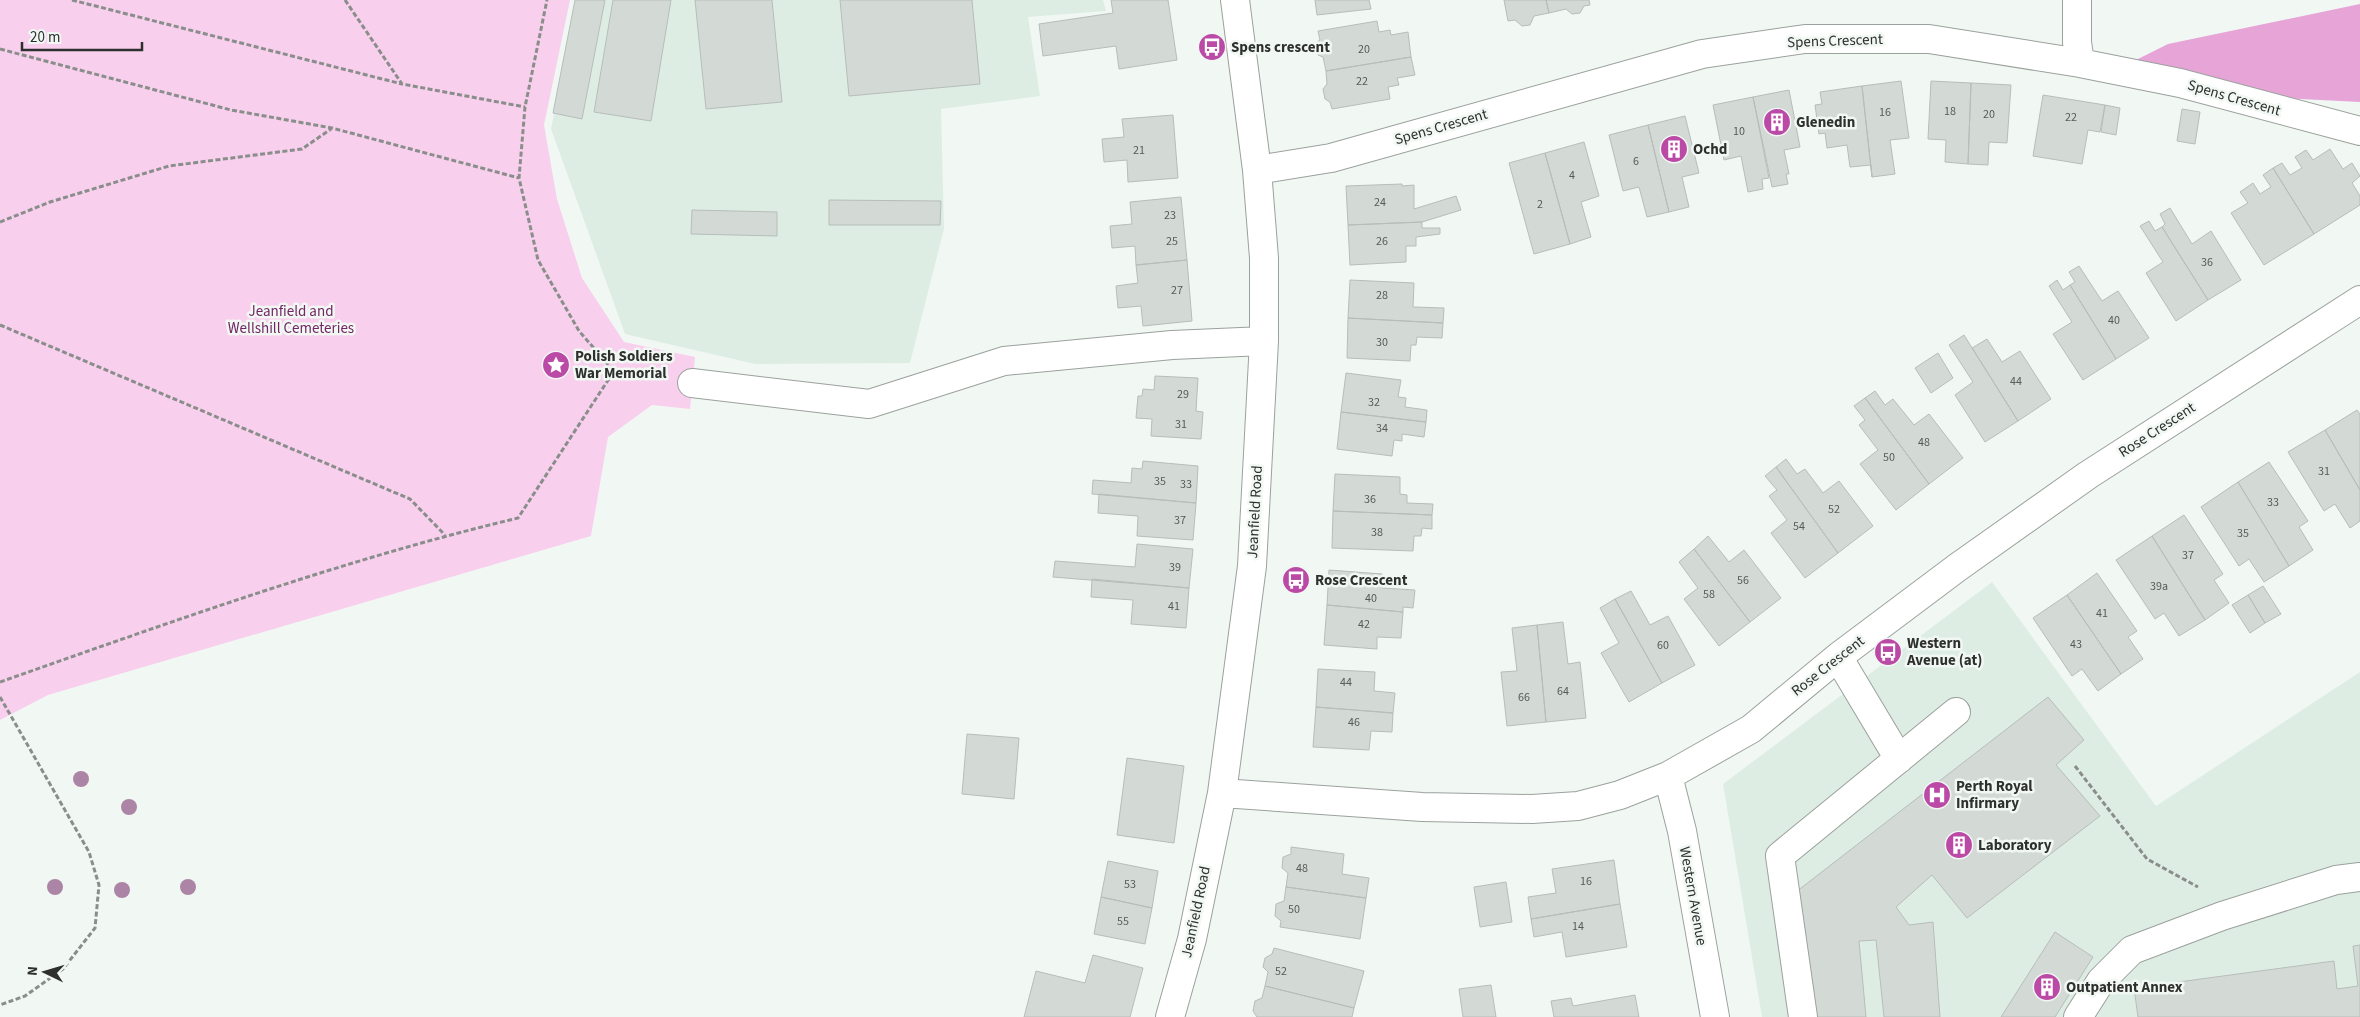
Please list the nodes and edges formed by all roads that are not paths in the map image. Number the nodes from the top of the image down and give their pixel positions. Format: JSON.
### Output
{"nodes":[{"id":1,"x":1235,"y":0,"type":"edge"},
{"id":2,"x":2077,"y":0,"type":"edge"},
{"id":3,"x":2080,"y":63,"type":"junction"},
{"id":4,"x":2360,"y":131,"type":"edge"},
{"id":5,"x":1257,"y":170,"type":"junction"},
{"id":6,"x":2360,"y":300,"type":"edge"},
{"id":7,"x":1264,"y":341,"type":"junction"},
{"id":8,"x":692,"y":384,"type":"road end"},
{"id":9,"x":1838,"y":657,"type":"junction"},
{"id":10,"x":1956,"y":712,"type":"dead end"},
{"id":11,"x":1899,"y":759,"type":"junction"},
{"id":12,"x":1668,"y":776,"type":"junction"},
{"id":13,"x":1222,"y":793,"type":"junction"},
{"id":14,"x":2360,"y":877,"type":"edge"},
{"id":15,"x":1170,"y":1017,"type":"edge"},
{"id":16,"x":1715,"y":1017,"type":"edge"},
{"id":17,"x":1803,"y":1017,"type":"edge"},
{"id":18,"x":2078,"y":1017,"type":"edge"}],
"edges":[{"from":1,"to":5,"type":"street","name":"Jeanfield Road"},
{"from":2,"to":3,"type":"street"},
{"from":3,"to":4,"type":"street","name":"Spens Crescent"},
{"from":3,"to":5,"type":"street","name":"Spens Crescent"},
{"from":5,"to":7,"type":"street","name":"Jeanfield Road"},
{"from":6,"to":9,"type":"street","name":"Rose Crescent"},
{"from":7,"to":8,"type":"street"},
{"from":7,"to":13,"type":"street","name":"Jeanfield Road"},
{"from":9,"to":11,"type":"street"},
{"from":9,"to":12,"type":"street","name":"Rose Crescent"},
{"from":10,"to":11,"type":"street"},
{"from":11,"to":17,"type":"street"},
{"from":12,"to":13,"type":"street","name":"Rose Crescent"},
{"from":12,"to":16,"type":"street","name":"Western Avenue"},
{"from":13,"to":15,"type":"street","name":"Jeanfield Road"},
{"from":14,"to":18,"type":"street"}]}
